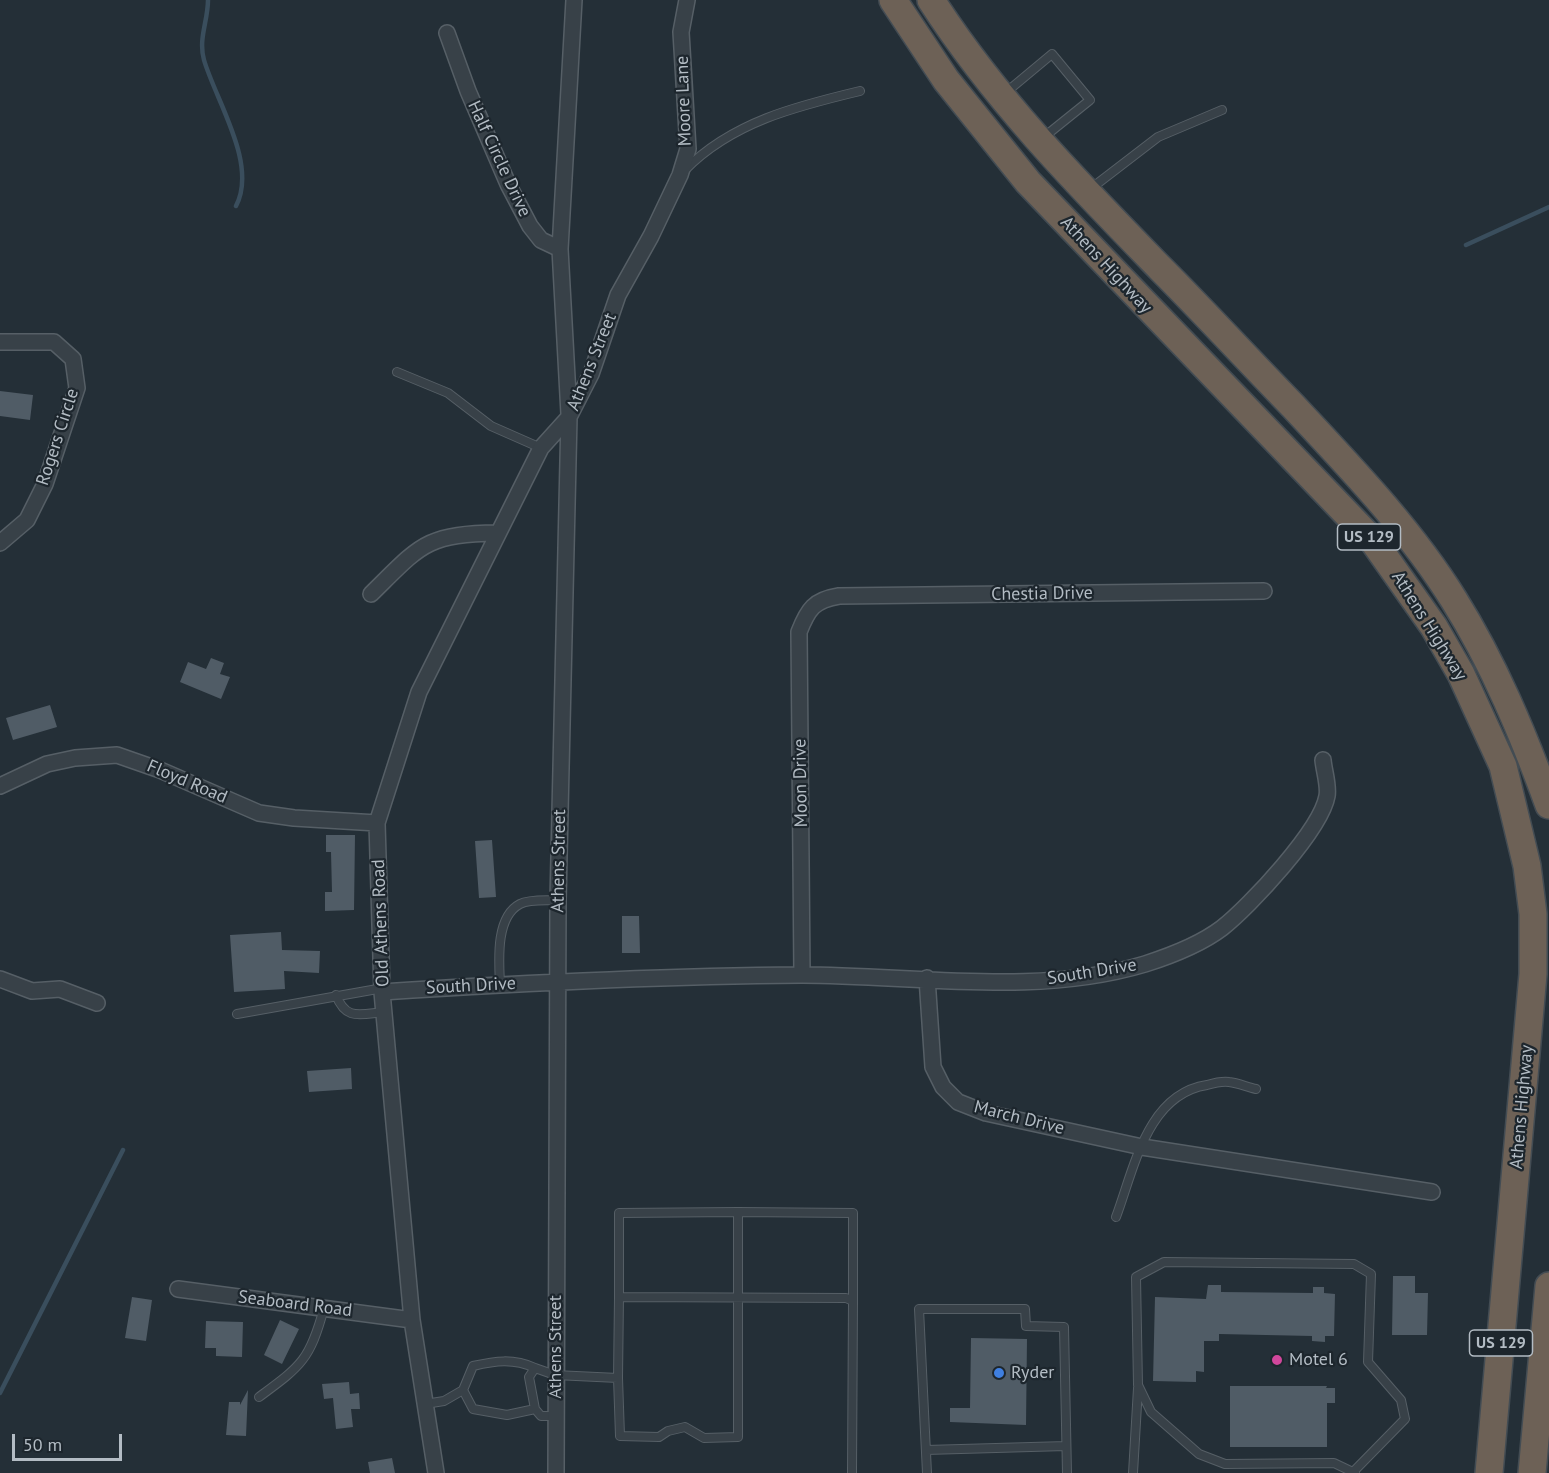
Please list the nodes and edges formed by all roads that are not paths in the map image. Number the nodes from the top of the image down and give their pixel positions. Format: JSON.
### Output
{"nodes":[{"id":1,"x":574,"y":0,"type":"edge"},
{"id":2,"x":687,"y":0,"type":"edge"},
{"id":3,"x":873,"y":0,"type":"edge"},
{"id":4,"x":893,"y":0,"type":"edge"},
{"id":5,"x":931,"y":0,"type":"edge"},
{"id":6,"x":447,"y":33,"type":"dead end"},
{"id":7,"x":860,"y":91,"type":"dead end"},
{"id":8,"x":1000,"y":97,"type":"junction"},
{"id":9,"x":1222,"y":110,"type":"dead end"},
{"id":10,"x":984,"y":128,"type":"junction"},
{"id":11,"x":1038,"y":141,"type":"junction"},
{"id":12,"x":680,"y":175,"type":"junction"},
{"id":13,"x":1086,"y":193,"type":"junction"},
{"id":14,"x":560,"y":249,"type":"junction"},
{"id":15,"x":636,"y":264,"type":"joint"},
{"id":16,"x":0,"y":342,"type":"edge"},
{"id":17,"x":397,"y":372,"type":"dead end"},
{"id":18,"x":569,"y":417,"type":"junction"},
{"id":19,"x":541,"y":448,"type":"junction"},
{"id":20,"x":498,"y":533,"type":"junction"},
{"id":21,"x":0,"y":543,"type":"edge"},
{"id":22,"x":1264,"y":591,"type":"dead end"},
{"id":23,"x":371,"y":594,"type":"dead end"},
{"id":24,"x":822,"y":599,"type":"joint"},
{"id":25,"x":1323,"y":760,"type":"dead end"},
{"id":26,"x":0,"y":786,"type":"edge"},
{"id":27,"x":1549,"y":805,"type":"edge"},
{"id":28,"x":377,"y":823,"type":"junction"},
{"id":29,"x":558,"y":900,"type":"junction"},
{"id":30,"x":802,"y":975,"type":"junction"},
{"id":31,"x":927,"y":978,"type":"junction"},
{"id":32,"x":0,"y":979,"type":"edge"},
{"id":33,"x":559,"y":981,"type":"junction"},
{"id":34,"x":500,"y":984,"type":"junction"},
{"id":35,"x":382,"y":990,"type":"junction"},
{"id":36,"x":336,"y":995,"type":"junction"},
{"id":37,"x":97,"y":1003,"type":"dead end"},
{"id":38,"x":384,"y":1011,"type":"junction"},
{"id":39,"x":237,"y":1014,"type":"dead end"},
{"id":40,"x":1256,"y":1089,"type":"dead end"},
{"id":41,"x":1142,"y":1147,"type":"junction"},
{"id":42,"x":1432,"y":1192,"type":"dead end"},
{"id":43,"x":738,"y":1212,"type":"junction"},
{"id":44,"x":1116,"y":1217,"type":"dead end"},
{"id":45,"x":1549,"y":1286,"type":"edge"},
{"id":46,"x":177,"y":1289,"type":"dead end"},
{"id":47,"x":738,"y":1296,"type":"junction"},
{"id":48,"x":619,"y":1297,"type":"junction"},
{"id":49,"x":853,"y":1301,"type":"junction"},
{"id":50,"x":324,"y":1308,"type":"junction"},
{"id":51,"x":412,"y":1320,"type":"junction"},
{"id":52,"x":534,"y":1368,"type":"junction"},
{"id":53,"x":555,"y":1375,"type":"junction"},
{"id":54,"x":618,"y":1378,"type":"junction"},
{"id":55,"x":1138,"y":1385,"type":"junction"},
{"id":56,"x":463,"y":1390,"type":"junction"},
{"id":57,"x":259,"y":1397,"type":"dead end"},
{"id":58,"x":425,"y":1404,"type":"junction"},
{"id":59,"x":535,"y":1409,"type":"junction"},
{"id":60,"x":556,"y":1416,"type":"junction"},
{"id":61,"x":1066,"y":1446,"type":"junction"},
{"id":62,"x":926,"y":1450,"type":"junction"},
{"id":63,"x":1354,"y":1472,"type":"edge"},
{"id":64,"x":436,"y":1473,"type":"edge"},
{"id":65,"x":556,"y":1473,"type":"edge"},
{"id":66,"x":852,"y":1473,"type":"edge"},
{"id":67,"x":927,"y":1473,"type":"edge"},
{"id":68,"x":1067,"y":1473,"type":"edge"},
{"id":69,"x":1133,"y":1473,"type":"edge"},
{"id":70,"x":1489,"y":1473,"type":"edge"},
{"id":71,"x":1532,"y":1473,"type":"edge"}],
"edges":[{"from":1,"to":14,"type":"street"},
{"from":2,"to":12,"type":"street","name":"Moore Lane"},
{"from":3,"to":10,"type":"highway"},
{"from":4,"to":10,"type":"highway","name":"Athens Highway","number":"US 129"},
{"from":5,"to":8,"type":"highway","name":"Athens Highway","number":"US 129"},
{"from":6,"to":14,"type":"street","name":"Half Circle Drive"},
{"from":7,"to":12,"type":"lane"},
{"from":8,"to":11,"type":"highway","name":"Athens Highway","number":"US 129"},
{"from":8,"to":11,"type":"lane"},
{"from":9,"to":13,"type":"lane"},
{"from":10,"to":70,"type":"highway","name":"Athens Highway","number":"US 129"},
{"from":11,"to":13,"type":"highway","name":"Athens Highway","number":"US 129"},
{"from":12,"to":15,"type":"street","name":"Moore Lane"},
{"from":13,"to":27,"type":"highway","name":"Athens Highway","number":"US 129"},
{"from":14,"to":18,"type":"street"},
{"from":15,"to":18,"type":"street","name":"Athens Street"},
{"from":16,"to":21,"type":"street","name":"Rogers Circle"},
{"from":17,"to":19,"type":"lane"},
{"from":18,"to":19,"type":"street","name":"Old Athens Road"},
{"from":18,"to":29,"type":"street","name":"Athens Street"},
{"from":19,"to":20,"type":"street","name":"Old Athens Road"},
{"from":20,"to":23,"type":"street"},
{"from":20,"to":28,"type":"street","name":"Old Athens Road"},
{"from":22,"to":24,"type":"street","name":"Chestia Drive"},
{"from":24,"to":30,"type":"street","name":"Moon Drive"},
{"from":25,"to":31,"type":"street","name":"South Drive"},
{"from":26,"to":28,"type":"street","name":"Floyd Road"},
{"from":28,"to":35,"type":"street","name":"Old Athens Road"},
{"from":29,"to":33,"type":"street","name":"Athens Street"},
{"from":29,"to":34,"type":"lane"},
{"from":30,"to":31,"type":"street"},
{"from":30,"to":33,"type":"street"},
{"from":31,"to":41,"type":"street","name":"March Drive"},
{"from":32,"to":37,"type":"street"},
{"from":33,"to":34,"type":"street","name":"South Drive"},
{"from":33,"to":53,"type":"street","name":"Athens Street"},
{"from":34,"to":35,"type":"street","name":"South Drive"},
{"from":35,"to":36,"type":"lane"},
{"from":35,"to":38,"type":"street","name":"Old Athens Road"},
{"from":36,"to":38,"type":"lane"},
{"from":36,"to":39,"type":"lane"},
{"from":38,"to":51,"type":"street","name":"Old Athens Road"},
{"from":40,"to":41,"type":"lane"},
{"from":41,"to":42,"type":"street","name":"March Drive"},
{"from":41,"to":44,"type":"lane"},
{"from":43,"to":47,"type":"lane"},
{"from":43,"to":48,"type":"lane"},
{"from":43,"to":49,"type":"lane"},
{"from":45,"to":71,"type":"highway","number":"US 129"},
{"from":46,"to":50,"type":"street","name":"Seaboard Road"},
{"from":47,"to":48,"type":"lane"},
{"from":47,"to":49,"type":"lane"},
{"from":47,"to":54,"type":"lane"},
{"from":48,"to":54,"type":"lane"},
{"from":49,"to":66,"type":"lane"},
{"from":50,"to":51,"type":"street","name":"Seaboard Road"},
{"from":50,"to":57,"type":"lane"},
{"from":51,"to":58,"type":"street","name":"Old Athens Road"},
{"from":52,"to":53,"type":"lane"},
{"from":52,"to":56,"type":"lane"},
{"from":52,"to":59,"type":"lane"},
{"from":53,"to":54,"type":"lane"},
{"from":53,"to":60,"type":"street","name":"Athens Street"},
{"from":55,"to":63,"type":"lane"},
{"from":55,"to":63,"type":"lane"},
{"from":55,"to":69,"type":"lane"},
{"from":56,"to":58,"type":"lane"},
{"from":56,"to":59,"type":"lane"},
{"from":58,"to":64,"type":"street","name":"Old Athens Road"},
{"from":59,"to":60,"type":"lane"},
{"from":60,"to":65,"type":"street","name":"Athens Street"},
{"from":61,"to":62,"type":"lane"},
{"from":61,"to":62,"type":"lane"},
{"from":61,"to":68,"type":"lane"},
{"from":62,"to":67,"type":"lane"}]}
